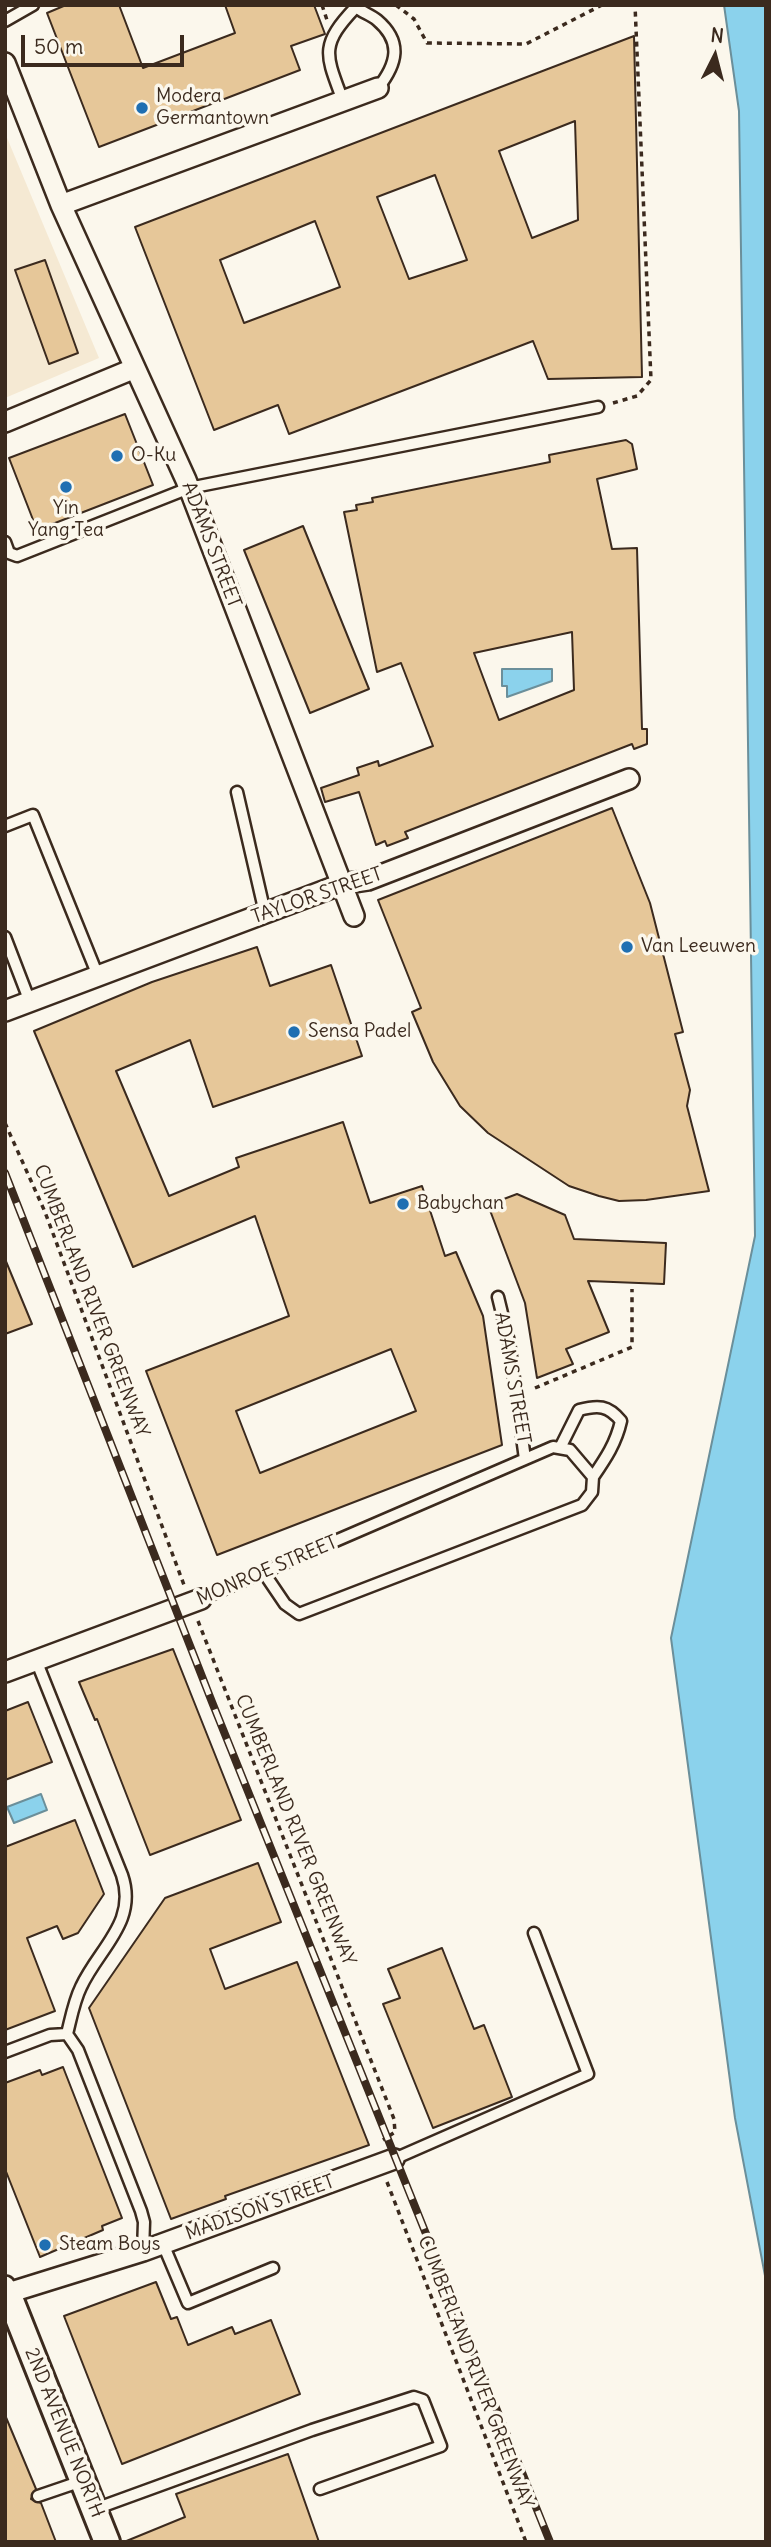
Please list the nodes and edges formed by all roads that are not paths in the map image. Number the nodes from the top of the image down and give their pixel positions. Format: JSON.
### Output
{"nodes":[{"id":1,"x":33,"y":5,"type":"edge"},
{"id":2,"x":354,"y":7,"type":"edge"},
{"id":3,"x":5,"y":20,"type":"edge"},
{"id":4,"x":5,"y":64,"type":"edge"},
{"id":5,"x":379,"y":88,"type":"joint"},
{"id":6,"x":344,"y":101,"type":"junction"},
{"id":7,"x":61,"y":205,"type":"junction"},
{"id":8,"x":134,"y":369,"type":"junction"},
{"id":9,"x":598,"y":407,"type":"road end"},
{"id":10,"x":5,"y":422,"type":"edge"},
{"id":11,"x":189,"y":488,"type":"junction"},
{"id":12,"x":5,"y":542,"type":"edge"},
{"id":13,"x":629,"y":779,"type":"dead end"},
{"id":14,"x":237,"y":792,"type":"dead end"},
{"id":15,"x":5,"y":826,"type":"edge"},
{"id":16,"x":342,"y":884,"type":"junction"},
{"id":17,"x":265,"y":913,"type":"junction"},
{"id":18,"x":354,"y":916,"type":"dead end"},
{"id":19,"x":5,"y":937,"type":"edge"},
{"id":20,"x":98,"y":976,"type":"junction"},
{"id":21,"x":30,"y":1002,"type":"junction"},
{"id":22,"x":5,"y":1011,"type":"edge"},
{"id":23,"x":498,"y":1297,"type":"dead end"},
{"id":24,"x":560,"y":1448,"type":"junction"},
{"id":25,"x":525,"y":1459,"type":"junction"},
{"id":26,"x":593,"y":1477,"type":"junction"},
{"id":27,"x":264,"y":1573,"type":"junction"},
{"id":28,"x":196,"y":1601,"type":"joint"},
{"id":29,"x":36,"y":1660,"type":"junction"},
{"id":30,"x":5,"y":1672,"type":"edge"},
{"id":31,"x":534,"y":1933,"type":"dead end"},
{"id":32,"x":67,"y":2034,"type":"junction"},
{"id":33,"x":5,"y":2052,"type":"edge"},
{"id":34,"x":387,"y":2161,"type":"joint"},
{"id":35,"x":163,"y":2244,"type":"junction"},
{"id":36,"x":143,"y":2251,"type":"junction"},
{"id":37,"x":273,"y":2268,"type":"dead end"},
{"id":38,"x":6,"y":2291,"type":"edge"},
{"id":39,"x":83,"y":2481,"type":"junction"},
{"id":40,"x":320,"y":2489,"type":"dead end"},
{"id":41,"x":38,"y":2496,"type":"dead end"},
{"id":42,"x":94,"y":2510,"type":"junction"},
{"id":43,"x":107,"y":2542,"type":"edge"}],
"edges":[{"from":1,"to":3,"type":"lane"},
{"from":2,"to":5,"type":"lane"},
{"from":2,"to":6,"type":"lane"},
{"from":4,"to":7,"type":"street","name":"ADAMS STREET"},
{"from":5,"to":6,"type":"street"},
{"from":6,"to":7,"type":"street"},
{"from":7,"to":8,"type":"street","name":"ADAMS STREET"},
{"from":8,"to":10,"type":"street"},
{"from":8,"to":11,"type":"street","name":"ADAMS STREET"},
{"from":9,"to":11,"type":"lane"},
{"from":11,"to":12,"type":"lane"},
{"from":11,"to":16,"type":"street","name":"ADAMS STREET"},
{"from":13,"to":16,"type":"street","name":"TAYLOR STREET"},
{"from":14,"to":17,"type":"lane"},
{"from":15,"to":20,"type":"lane"},
{"from":16,"to":17,"type":"street","name":"TAYLOR STREET"},
{"from":16,"to":18,"type":"street","name":"ADAMS STREET"},
{"from":17,"to":20,"type":"street","name":"TAYLOR STREET"},
{"from":19,"to":21,"type":"lane"},
{"from":20,"to":21,"type":"street","name":"TAYLOR STREET"},
{"from":21,"to":22,"type":"street","name":"TAYLOR STREET"},
{"from":23,"to":25,"type":"lane","name":"ADAMS STREET"},
{"from":24,"to":25,"type":"lane","name":"MONROE STREET"},
{"from":24,"to":26,"type":"lane"},
{"from":24,"to":26,"type":"lane"},
{"from":25,"to":27,"type":"lane","name":"MONROE STREET"},
{"from":26,"to":27,"type":"lane"},
{"from":27,"to":28,"type":"lane","name":"MONROE STREET"},
{"from":28,"to":29,"type":"street","name":"MONROE STREET"},
{"from":29,"to":30,"type":"street","name":"MONROE STREET"},
{"from":29,"to":32,"type":"lane"},
{"from":31,"to":34,"type":"lane"},
{"from":32,"to":33,"type":"lane"},
{"from":32,"to":36,"type":"lane"},
{"from":34,"to":35,"type":"street","name":"MADISON STREET"},
{"from":35,"to":36,"type":"street","name":"MADISON STREET"},
{"from":35,"to":37,"type":"lane"},
{"from":36,"to":38,"type":"street","name":"MADISON STREET"},
{"from":38,"to":39,"type":"street","name":"2ND AVENUE NORTH"},
{"from":39,"to":41,"type":"lane"},
{"from":39,"to":42,"type":"street","name":"2ND AVENUE NORTH"},
{"from":40,"to":42,"type":"lane"},
{"from":42,"to":43,"type":"street","name":"2ND AVENUE NORTH"}]}
